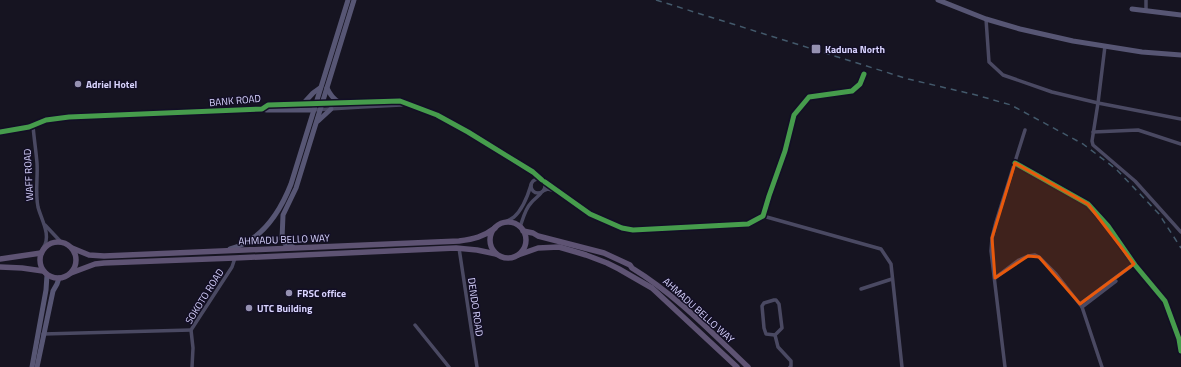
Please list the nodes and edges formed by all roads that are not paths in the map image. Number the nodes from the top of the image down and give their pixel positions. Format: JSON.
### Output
{"nodes":[{"id":1,"x":348,"y":0,"type":"edge"},
{"id":2,"x":354,"y":0,"type":"edge"},
{"id":3,"x":938,"y":0,"type":"edge"},
{"id":4,"x":1146,"y":0,"type":"edge"},
{"id":5,"x":1132,"y":9,"type":"dead end"},
{"id":6,"x":1146,"y":11,"type":"junction"},
{"id":7,"x":1181,"y":15,"type":"edge"},
{"id":8,"x":986,"y":19,"type":"junction"},
{"id":9,"x":1105,"y":46,"type":"junction"},
{"id":10,"x":1181,"y":55,"type":"edge"},
{"id":11,"x":864,"y":74,"type":"dead end"},
{"id":12,"x":320,"y":88,"type":"junction"},
{"id":13,"x":327,"y":88,"type":"junction"},
{"id":14,"x":340,"y":103,"type":"junction"},
{"id":15,"x":408,"y":103,"type":"junction"},
{"id":16,"x":1098,"y":103,"type":"junction"},
{"id":17,"x":315,"y":104,"type":"junction"},
{"id":18,"x":322,"y":107,"type":"junction"},
{"id":19,"x":301,"y":108,"type":"junction"},
{"id":20,"x":331,"y":109,"type":"junction"},
{"id":21,"x":313,"y":110,"type":"junction"},
{"id":22,"x":1181,"y":119,"type":"edge"},
{"id":23,"x":310,"y":122,"type":"junction"},
{"id":24,"x":317,"y":122,"type":"junction"},
{"id":25,"x":33,"y":126,"type":"junction"},
{"id":26,"x":1025,"y":130,"type":"dead end"},
{"id":27,"x":0,"y":132,"type":"edge"},
{"id":28,"x":1093,"y":132,"type":"junction"},
{"id":29,"x":1181,"y":144,"type":"edge"},
{"id":30,"x":1015,"y":163,"type":"junction"},
{"id":31,"x":527,"y":168,"type":"junction"},
{"id":32,"x":543,"y":181,"type":"junction"},
{"id":33,"x":532,"y":184,"type":"junction"},
{"id":34,"x":557,"y":191,"type":"junction"},
{"id":35,"x":542,"y":192,"type":"junction"},
{"id":36,"x":764,"y":216,"type":"junction"},
{"id":37,"x":43,"y":222,"type":"junction"},
{"id":38,"x":505,"y":222,"type":"junction"},
{"id":39,"x":495,"y":228,"type":"junction"},
{"id":40,"x":521,"y":229,"type":"junction"},
{"id":41,"x":1181,"y":232,"type":"edge"},
{"id":42,"x":61,"y":242,"type":"junction"},
{"id":43,"x":72,"y":248,"type":"junction"},
{"id":44,"x":296,"y":248,"type":"junction"},
{"id":45,"x":459,"y":248,"type":"junction"},
{"id":46,"x":42,"y":250,"type":"junction"},
{"id":47,"x":224,"y":251,"type":"junction"},
{"id":48,"x":496,"y":254,"type":"junction"},
{"id":49,"x":518,"y":255,"type":"junction"},
{"id":50,"x":235,"y":258,"type":"junction"},
{"id":51,"x":0,"y":259,"type":"edge"},
{"id":52,"x":1135,"y":265,"type":"junction"},
{"id":53,"x":0,"y":267,"type":"edge"},
{"id":54,"x":45,"y":273,"type":"junction"},
{"id":55,"x":71,"y":273,"type":"junction"},
{"id":56,"x":59,"y":278,"type":"junction"},
{"id":57,"x":995,"y":278,"type":"junction"},
{"id":58,"x":892,"y":279,"type":"junction"},
{"id":59,"x":861,"y":288,"type":"dead end"},
{"id":60,"x":1081,"y":306,"type":"junction"},
{"id":61,"x":415,"y":325,"type":"dead end"},
{"id":62,"x":191,"y":330,"type":"junction"},
{"id":63,"x":43,"y":334,"type":"junction"},
{"id":64,"x":775,"y":335,"type":"junction"},
{"id":65,"x":1181,"y":351,"type":"edge"},
{"id":66,"x":32,"y":367,"type":"edge"},
{"id":67,"x":37,"y":367,"type":"edge"},
{"id":68,"x":192,"y":367,"type":"edge"},
{"id":69,"x":449,"y":367,"type":"edge"},
{"id":70,"x":477,"y":367,"type":"edge"},
{"id":71,"x":737,"y":367,"type":"edge"},
{"id":72,"x":748,"y":367,"type":"edge"},
{"id":73,"x":790,"y":367,"type":"edge"},
{"id":74,"x":902,"y":367,"type":"edge"},
{"id":75,"x":1005,"y":367,"type":"edge"},
{"id":76,"x":1102,"y":367,"type":"edge"}],
"edges":[{"from":1,"to":12,"type":"street"},
{"from":2,"to":13,"type":"street"},
{"from":3,"to":8,"type":"street"},
{"from":4,"to":6,"type":"street"},
{"from":5,"to":6,"type":"street"},
{"from":6,"to":7,"type":"street"},
{"from":8,"to":9,"type":"street"},
{"from":8,"to":16,"type":"street"},
{"from":9,"to":10,"type":"street"},
{"from":9,"to":16,"type":"street"},
{"from":11,"to":36,"type":"street"},
{"from":12,"to":17,"type":"street"},
{"from":12,"to":19,"type":"street"},
{"from":13,"to":14,"type":"street"},
{"from":13,"to":18,"type":"street"},
{"from":14,"to":15,"type":"street","name":"BANK ROAD"},
{"from":14,"to":18,"type":"street","name":"BANK ROAD"},
{"from":15,"to":20,"type":"street","name":"BANK ROAD"},
{"from":15,"to":31,"type":"street","name":"BANK ROAD"},
{"from":16,"to":22,"type":"street"},
{"from":16,"to":28,"type":"street"},
{"from":17,"to":18,"type":"street","name":"BANK ROAD"},
{"from":17,"to":19,"type":"street","name":"BANK ROAD"},
{"from":17,"to":21,"type":"street"},
{"from":18,"to":20,"type":"street","name":"BANK ROAD"},
{"from":18,"to":21,"type":"street","name":"BANK ROAD"},
{"from":18,"to":24,"type":"street"},
{"from":19,"to":21,"type":"street"},
{"from":19,"to":23,"type":"street"},
{"from":19,"to":25,"type":"street","name":"BANK ROAD"},
{"from":20,"to":24,"type":"street"},
{"from":21,"to":23,"type":"street"},
{"from":23,"to":47,"type":"street"},
{"from":24,"to":44,"type":"street"},
{"from":25,"to":27,"type":"street","name":"BANK ROAD"},
{"from":25,"to":37,"type":"street","name":"WAFF ROAD"},
{"from":26,"to":30,"type":"street"},
{"from":28,"to":29,"type":"street"},
{"from":28,"to":41,"type":"street"},
{"from":30,"to":52,"type":"street"},
{"from":30,"to":57,"type":"street"},
{"from":31,"to":32,"type":"street","name":"BANK ROAD"},
{"from":31,"to":33,"type":"street"},
{"from":32,"to":33,"type":"street"},
{"from":32,"to":34,"type":"street","name":"BANK ROAD"},
{"from":32,"to":35,"type":"street"},
{"from":33,"to":35,"type":"street"},
{"from":33,"to":38,"type":"street"},
{"from":34,"to":35,"type":"street"},
{"from":34,"to":36,"type":"street","name":"BANK ROAD"},
{"from":35,"to":40,"type":"street"},
{"from":36,"to":58,"type":"street"},
{"from":37,"to":42,"type":"street","name":"WAFF ROAD"},
{"from":37,"to":46,"type":"street","name":"WAFF ROAD"},
{"from":38,"to":39,"type":"main road"},
{"from":38,"to":40,"type":"main road"},
{"from":39,"to":44,"type":"main road","name":"AHMADU BELLO WAY"},
{"from":39,"to":48,"type":"main road"},
{"from":40,"to":49,"type":"main road"},
{"from":40,"to":72,"type":"main road","name":"AHMADU BELLO WAY"},
{"from":42,"to":43,"type":"main road"},
{"from":42,"to":46,"type":"main road"},
{"from":43,"to":47,"type":"main road","name":"AHMADU BELLO WAY"},
{"from":43,"to":55,"type":"main road"},
{"from":44,"to":47,"type":"main road","name":"AHMADU BELLO WAY"},
{"from":45,"to":48,"type":"main road","name":"AHMADU BELLO WAY"},
{"from":45,"to":50,"type":"main road","name":"AHMADU BELLO WAY"},
{"from":45,"to":70,"type":"street","name":"DENDO ROAD"},
{"from":46,"to":51,"type":"main road"},
{"from":46,"to":54,"type":"main road"},
{"from":48,"to":49,"type":"main road"},
{"from":49,"to":71,"type":"main road","name":"AHMADU BELLO WAY"},
{"from":50,"to":55,"type":"main road","name":"AHMADU BELLO WAY"},
{"from":50,"to":62,"type":"street","name":"SOKOTO ROAD"},
{"from":52,"to":60,"type":"street"},
{"from":52,"to":65,"type":"street"},
{"from":53,"to":54,"type":"main road"},
{"from":54,"to":56,"type":"main road"},
{"from":54,"to":66,"type":"street"},
{"from":55,"to":56,"type":"main road"},
{"from":56,"to":63,"type":"street"},
{"from":57,"to":60,"type":"street"},
{"from":57,"to":75,"type":"street"},
{"from":58,"to":59,"type":"street"},
{"from":58,"to":74,"type":"street"},
{"from":60,"to":76,"type":"street"},
{"from":61,"to":69,"type":"street"},
{"from":62,"to":63,"type":"street"},
{"from":62,"to":68,"type":"street","name":"SOKOTO ROAD"},
{"from":63,"to":67,"type":"street"},
{"from":64,"to":64,"type":"street"},
{"from":64,"to":73,"type":"street"}]}
